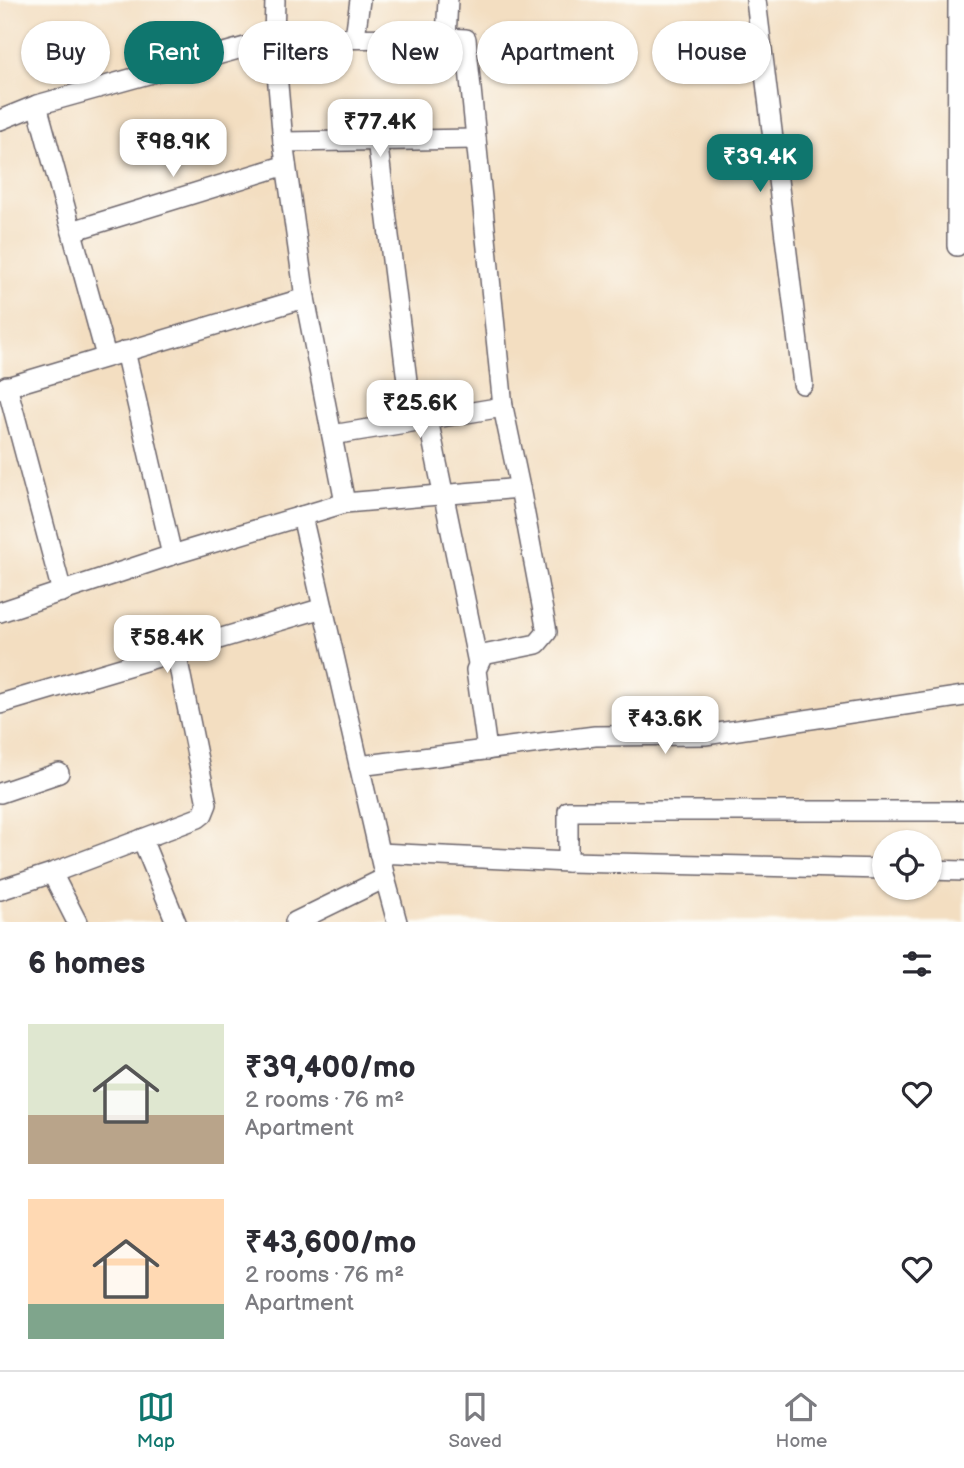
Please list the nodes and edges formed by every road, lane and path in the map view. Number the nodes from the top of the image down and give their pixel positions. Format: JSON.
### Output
{"nodes":[{"id":1,"x":275,"y":0,"type":"edge"},
{"id":2,"x":360,"y":0,"type":"edge"},
{"id":3,"x":448,"y":0,"type":"edge"},
{"id":4,"x":756,"y":0,"type":"edge"},
{"id":5,"x":958,"y":0,"type":"edge"},
{"id":6,"x":274,"y":21,"type":"edge"},
{"id":7,"x":447,"y":21,"type":"edge"},
{"id":8,"x":355,"y":37,"type":"joint"},
{"id":9,"x":367,"y":37,"type":"edge"},
{"id":10,"x":463,"y":39,"type":"edge"},
{"id":11,"x":238,"y":49,"type":"edge"},
{"id":12,"x":278,"y":84,"type":"edge"},
{"id":13,"x":37,"y":105,"type":"junction"},
{"id":14,"x":0,"y":120,"type":"edge"},
{"id":15,"x":377,"y":139,"type":"junction"},
{"id":16,"x":476,"y":139,"type":"junction"},
{"id":17,"x":283,"y":142,"type":"junction"},
{"id":18,"x":961,"y":154,"type":"edge"},
{"id":19,"x":286,"y":165,"type":"junction"},
{"id":20,"x":72,"y":231,"type":"junction"},
{"id":21,"x":957,"y":246,"type":"dead end"},
{"id":22,"x":305,"y":298,"type":"junction"},
{"id":23,"x":116,"y":354,"type":"junction"},
{"id":24,"x":803,"y":384,"type":"dead end"},
{"id":25,"x":4,"y":388,"type":"edge"},
{"id":26,"x":503,"y":407,"type":"junction"},
{"id":27,"x":420,"y":420,"type":"junction"},
{"id":28,"x":331,"y":435,"type":"junction"},
{"id":29,"x":520,"y":488,"type":"junction"},
{"id":30,"x":444,"y":494,"type":"junction"},
{"id":31,"x":345,"y":503,"type":"junction"},
{"id":32,"x":302,"y":516,"type":"junction"},
{"id":33,"x":172,"y":555,"type":"junction"},
{"id":34,"x":62,"y":592,"type":"junction"},
{"id":35,"x":323,"y":608,"type":"junction"},
{"id":36,"x":0,"y":612,"type":"edge"},
{"id":37,"x":176,"y":652,"type":"junction"},
{"id":38,"x":478,"y":663,"type":"junction"},
{"id":39,"x":964,"y":696,"type":"edge"},
{"id":40,"x":0,"y":704,"type":"edge"},
{"id":41,"x":487,"y":750,"type":"junction"},
{"id":42,"x":359,"y":766,"type":"junction"},
{"id":43,"x":59,"y":774,"type":"dead end"},
{"id":44,"x":0,"y":793,"type":"edge"},
{"id":45,"x":964,"y":811,"type":"edge"},
{"id":46,"x":142,"y":839,"type":"junction"},
{"id":47,"x":379,"y":853,"type":"junction"},
{"id":48,"x":568,"y":862,"type":"junction"},
{"id":49,"x":872,"y":869,"type":"edge"},
{"id":50,"x":942,"y":870,"type":"edge"},
{"id":51,"x":964,"y":871,"type":"edge"},
{"id":52,"x":52,"y":873,"type":"junction"},
{"id":53,"x":385,"y":878,"type":"junction"},
{"id":54,"x":0,"y":890,"type":"edge"},
{"id":55,"x":76,"y":922,"type":"edge"},
{"id":56,"x":176,"y":922,"type":"edge"},
{"id":57,"x":295,"y":922,"type":"edge"},
{"id":58,"x":397,"y":922,"type":"edge"}],
"edges":[{"from":1,"to":6,"type":"street"},
{"from":2,"to":8,"type":"street"},
{"from":3,"to":7,"type":"street"},
{"from":4,"to":24,"type":"street"},
{"from":5,"to":18,"type":"street"},
{"from":8,"to":9,"type":"street"},
{"from":10,"to":16,"type":"street"},
{"from":11,"to":13,"type":"street"},
{"from":12,"to":17,"type":"street"},
{"from":13,"to":14,"type":"street"},
{"from":13,"to":20,"type":"street"},
{"from":15,"to":16,"type":"street"},
{"from":15,"to":17,"type":"street"},
{"from":15,"to":27,"type":"street"},
{"from":16,"to":26,"type":"street"},
{"from":17,"to":19,"type":"street"},
{"from":18,"to":21,"type":"street"},
{"from":19,"to":20,"type":"street"},
{"from":19,"to":22,"type":"street"},
{"from":20,"to":23,"type":"street"},
{"from":22,"to":23,"type":"street"},
{"from":22,"to":28,"type":"street"},
{"from":23,"to":25,"type":"street"},
{"from":23,"to":33,"type":"street"},
{"from":25,"to":34,"type":"street"},
{"from":26,"to":27,"type":"street"},
{"from":26,"to":29,"type":"street"},
{"from":27,"to":28,"type":"street"},
{"from":27,"to":30,"type":"street"},
{"from":28,"to":31,"type":"street"},
{"from":29,"to":30,"type":"street"},
{"from":29,"to":38,"type":"street"},
{"from":30,"to":31,"type":"street"},
{"from":30,"to":38,"type":"street"},
{"from":31,"to":32,"type":"street"},
{"from":32,"to":33,"type":"street"},
{"from":32,"to":35,"type":"street"},
{"from":33,"to":34,"type":"street"},
{"from":34,"to":36,"type":"street"},
{"from":35,"to":37,"type":"street"},
{"from":35,"to":42,"type":"street"},
{"from":37,"to":40,"type":"street"},
{"from":37,"to":46,"type":"street"},
{"from":38,"to":41,"type":"street"},
{"from":39,"to":41,"type":"street"},
{"from":41,"to":42,"type":"street"},
{"from":42,"to":47,"type":"street"},
{"from":43,"to":44,"type":"street"},
{"from":45,"to":48,"type":"street"},
{"from":46,"to":52,"type":"street"},
{"from":46,"to":56,"type":"street"},
{"from":47,"to":48,"type":"street"},
{"from":47,"to":53,"type":"street"},
{"from":48,"to":49,"type":"street"},
{"from":50,"to":51,"type":"street"},
{"from":52,"to":54,"type":"street"},
{"from":52,"to":55,"type":"street"},
{"from":53,"to":57,"type":"street"},
{"from":53,"to":58,"type":"street"}]}
